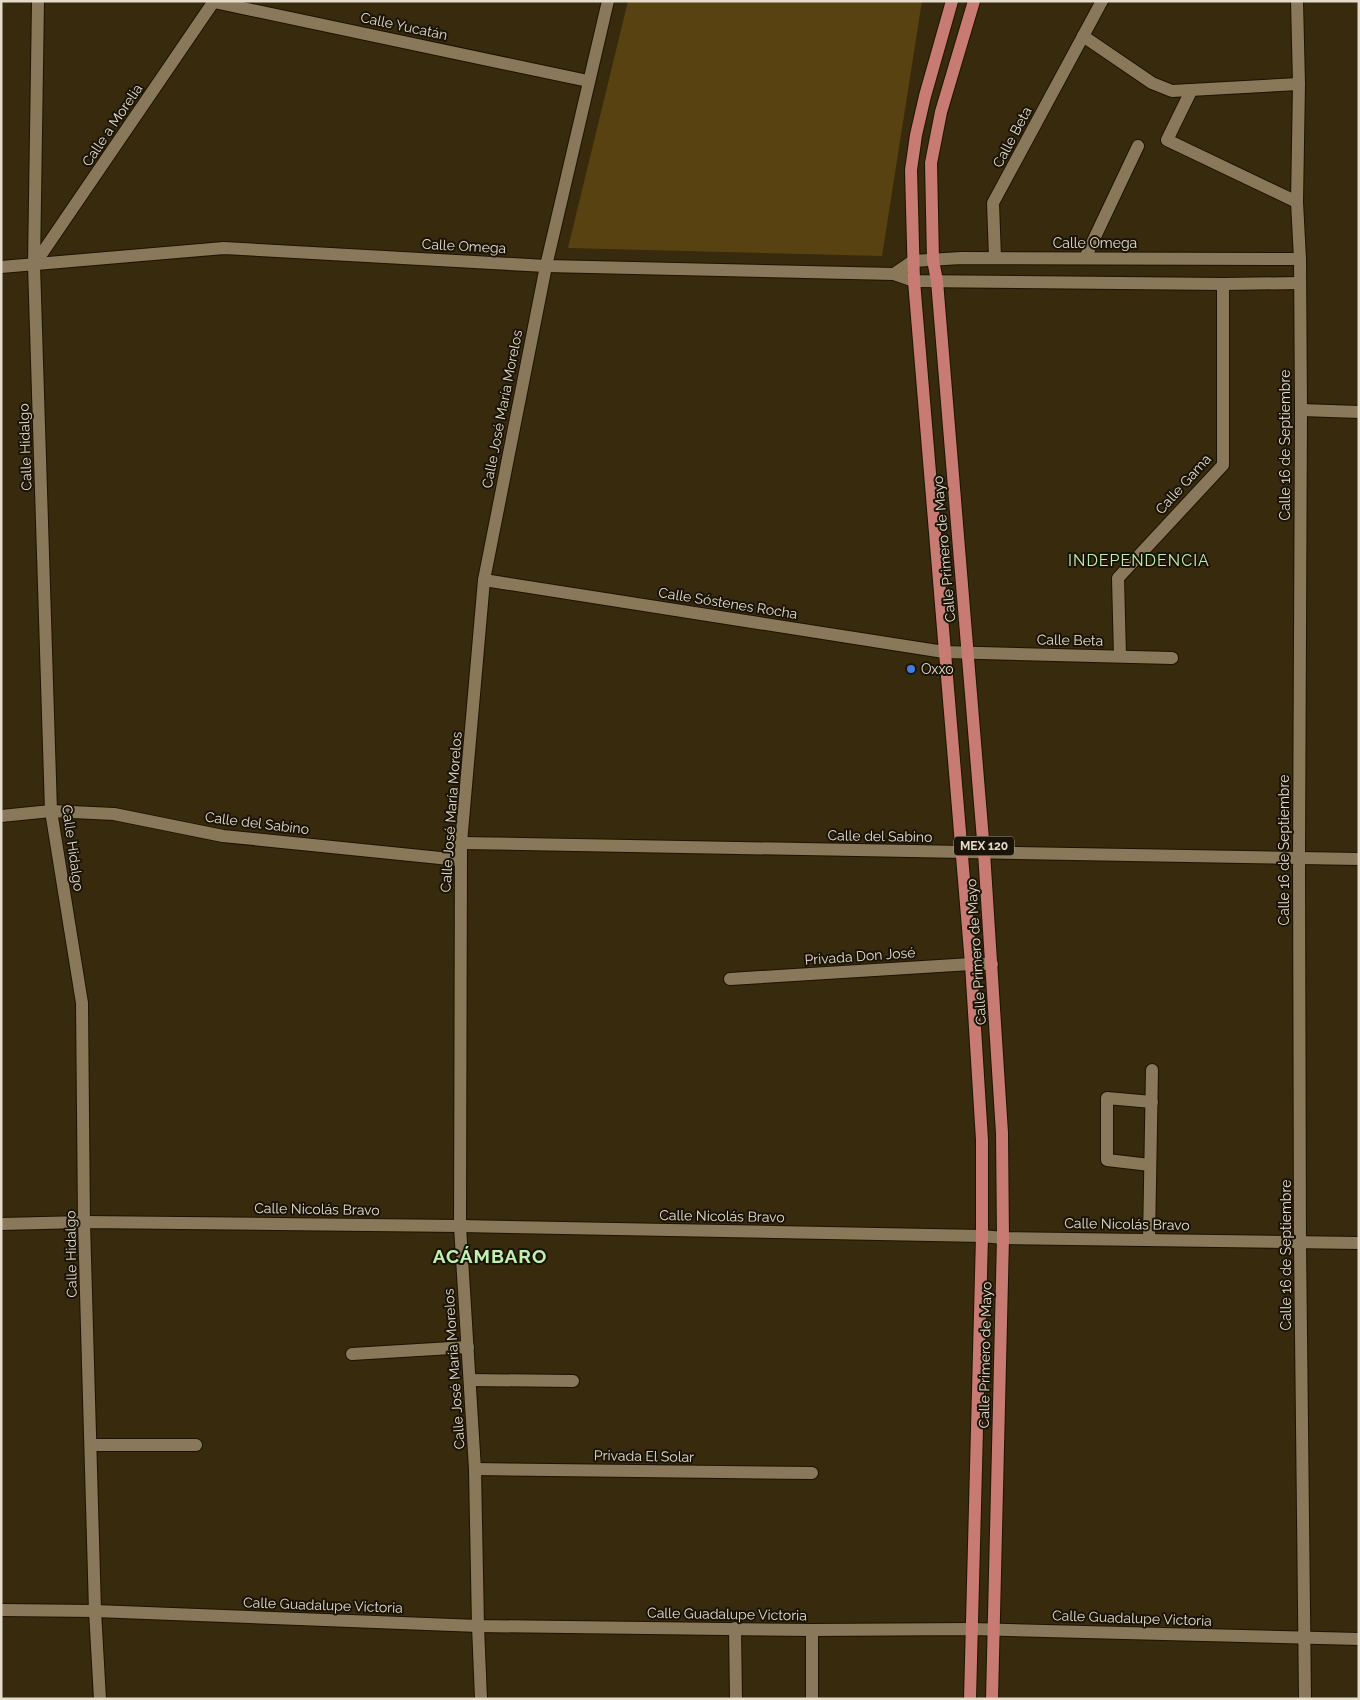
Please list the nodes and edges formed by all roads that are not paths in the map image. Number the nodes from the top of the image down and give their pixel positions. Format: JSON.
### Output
{"nodes":[{"id":1,"x":38,"y":1,"type":"edge"},
{"id":2,"x":214,"y":1,"type":"edge"},
{"id":3,"x":608,"y":1,"type":"edge"},
{"id":4,"x":952,"y":1,"type":"edge"},
{"id":5,"x":974,"y":1,"type":"edge"},
{"id":6,"x":1102,"y":1,"type":"edge"},
{"id":7,"x":1297,"y":1,"type":"edge"},
{"id":8,"x":1083,"y":36,"type":"junction"},
{"id":9,"x":588,"y":80,"type":"junction"},
{"id":10,"x":1299,"y":84,"type":"junction"},
{"id":11,"x":1191,"y":91,"type":"junction"},
{"id":12,"x":1138,"y":146,"type":"dead end"},
{"id":13,"x":1297,"y":202,"type":"junction"},
{"id":14,"x":994,"y":258,"type":"junction"},
{"id":15,"x":1085,"y":258,"type":"junction"},
{"id":16,"x":1300,"y":259,"type":"junction"},
{"id":17,"x":933,"y":260,"type":"junction"},
{"id":18,"x":913,"y":261,"type":"junction"},
{"id":19,"x":34,"y":265,"type":"junction"},
{"id":20,"x":546,"y":266,"type":"junction"},
{"id":21,"x":1,"y":267,"type":"edge"},
{"id":22,"x":894,"y":274,"type":"junction"},
{"id":23,"x":914,"y":280,"type":"junction"},
{"id":24,"x":936,"y":281,"type":"junction"},
{"id":25,"x":1300,"y":283,"type":"junction"},
{"id":26,"x":1223,"y":284,"type":"junction"},
{"id":27,"x":1301,"y":410,"type":"junction"},
{"id":28,"x":1359,"y":412,"type":"edge"},
{"id":29,"x":484,"y":580,"type":"junction"},
{"id":30,"x":944,"y":652,"type":"junction"},
{"id":31,"x":968,"y":653,"type":"junction"},
{"id":32,"x":1120,"y":656,"type":"junction"},
{"id":33,"x":1172,"y":658,"type":"dead end"},
{"id":34,"x":51,"y":810,"type":"junction"},
{"id":35,"x":1,"y":816,"type":"edge"},
{"id":36,"x":461,"y":843,"type":"junction"},
{"id":37,"x":984,"y":852,"type":"junction"},
{"id":38,"x":962,"y":853,"type":"junction"},
{"id":39,"x":1299,"y":858,"type":"junction"},
{"id":40,"x":1359,"y":859,"type":"edge"},
{"id":41,"x":460,"y":860,"type":"junction"},
{"id":42,"x":971,"y":964,"type":"junction"},
{"id":43,"x":992,"y":964,"type":"junction"},
{"id":44,"x":730,"y":979,"type":"dead end"},
{"id":45,"x":1152,"y":1070,"type":"dead end"},
{"id":46,"x":1152,"y":1102,"type":"junction"},
{"id":47,"x":1150,"y":1165,"type":"junction"},
{"id":48,"x":84,"y":1222,"type":"junction"},
{"id":49,"x":1,"y":1224,"type":"edge"},
{"id":50,"x":460,"y":1226,"type":"junction"},
{"id":51,"x":982,"y":1236,"type":"junction"},
{"id":52,"x":1003,"y":1238,"type":"junction"},
{"id":53,"x":1149,"y":1240,"type":"junction"},
{"id":54,"x":1300,"y":1242,"type":"junction"},
{"id":55,"x":1359,"y":1243,"type":"edge"},
{"id":56,"x":468,"y":1346,"type":"junction"},
{"id":57,"x":352,"y":1354,"type":"dead end"},
{"id":58,"x":471,"y":1380,"type":"junction"},
{"id":59,"x":574,"y":1381,"type":"dead end"},
{"id":60,"x":91,"y":1445,"type":"junction"},
{"id":61,"x":196,"y":1445,"type":"dead end"},
{"id":62,"x":475,"y":1469,"type":"junction"},
{"id":63,"x":812,"y":1473,"type":"dead end"},
{"id":64,"x":1,"y":1610,"type":"edge"},
{"id":65,"x":96,"y":1611,"type":"junction"},
{"id":66,"x":478,"y":1626,"type":"junction"},
{"id":67,"x":735,"y":1628,"type":"junction"},
{"id":68,"x":972,"y":1629,"type":"junction"},
{"id":69,"x":994,"y":1629,"type":"junction"},
{"id":70,"x":812,"y":1630,"type":"junction"},
{"id":71,"x":1305,"y":1638,"type":"junction"},
{"id":72,"x":1359,"y":1639,"type":"edge"},
{"id":73,"x":100,"y":1699,"type":"edge"},
{"id":74,"x":481,"y":1699,"type":"edge"},
{"id":75,"x":736,"y":1699,"type":"edge"},
{"id":76,"x":812,"y":1699,"type":"edge"},
{"id":77,"x":970,"y":1699,"type":"edge"},
{"id":78,"x":992,"y":1699,"type":"edge"},
{"id":79,"x":1304,"y":1699,"type":"edge"}],
"edges":[{"from":1,"to":19,"type":"street","name":"Calle Hidalgo"},
{"from":2,"to":9,"type":"street","name":"Calle Yucatán"},
{"from":2,"to":19,"type":"street","name":"Calle a Morelia"},
{"from":3,"to":9,"type":"street","name":"Calle José María Morelos"},
{"from":4,"to":18,"type":"main road","name":"Calle Primero de Mayo","number":"MEX 120"},
{"from":5,"to":17,"type":"main road","name":"Calle Primero de Mayo","number":"MEX 120"},
{"from":6,"to":8,"type":"street","name":"Calle Beta"},
{"from":7,"to":10,"type":"street","name":"Calle 16 de Septiembre"},
{"from":8,"to":11,"type":"street"},
{"from":8,"to":14,"type":"street","name":"Calle Beta"},
{"from":9,"to":20,"type":"street","name":"Calle José María Morelos"},
{"from":10,"to":11,"type":"street"},
{"from":10,"to":13,"type":"street","name":"Calle 16 de Septiembre"},
{"from":11,"to":13,"type":"street"},
{"from":12,"to":15,"type":"street"},
{"from":13,"to":16,"type":"street","name":"Calle 16 de Septiembre"},
{"from":14,"to":15,"type":"street","name":"Calle Omega"},
{"from":14,"to":17,"type":"street","name":"Calle Omega"},
{"from":15,"to":16,"type":"street","name":"Calle Omega"},
{"from":16,"to":25,"type":"street","name":"Calle 16 de Septiembre"},
{"from":17,"to":18,"type":"street","name":"Calle Omega"},
{"from":17,"to":24,"type":"main road","name":"Calle Primero de Mayo","number":"MEX 120"},
{"from":18,"to":22,"type":"street"},
{"from":18,"to":23,"type":"main road","name":"Calle Primero de Mayo","number":"MEX 120"},
{"from":19,"to":20,"type":"street","name":"Calle Omega"},
{"from":19,"to":21,"type":"street","name":"Calle Omega"},
{"from":19,"to":34,"type":"street","name":"Calle Hidalgo"},
{"from":20,"to":22,"type":"street","name":"Calle Omega"},
{"from":20,"to":29,"type":"street","name":"Calle José María Morelos"},
{"from":22,"to":23,"type":"street","name":"Calle Omega"},
{"from":23,"to":24,"type":"street","name":"Calle Omega"},
{"from":23,"to":30,"type":"main road","name":"Calle Primero de Mayo","number":"MEX 120"},
{"from":24,"to":26,"type":"street","name":"Calle Omega"},
{"from":24,"to":31,"type":"main road","name":"Calle Primero de Mayo","number":"MEX 120"},
{"from":25,"to":26,"type":"street","name":"Calle Omega"},
{"from":25,"to":27,"type":"street","name":"Calle 16 de Septiembre"},
{"from":26,"to":32,"type":"street","name":"Calle Gama"},
{"from":27,"to":28,"type":"street"},
{"from":27,"to":39,"type":"street","name":"Calle 16 de Septiembre"},
{"from":29,"to":30,"type":"street","name":"Calle Sóstenes Rocha"},
{"from":29,"to":36,"type":"street","name":"Calle José María Morelos"},
{"from":30,"to":31,"type":"street","name":"Calle Sóstenes Rocha"},
{"from":30,"to":38,"type":"main road","name":"Calle Primero de Mayo","number":"MEX 120"},
{"from":31,"to":32,"type":"street","name":"Calle Beta"},
{"from":31,"to":37,"type":"main road","name":"Calle Primero de Mayo","number":"MEX 120"},
{"from":32,"to":33,"type":"street","name":"Calle Beta"},
{"from":34,"to":35,"type":"street","name":"Calle del Sabino"},
{"from":34,"to":41,"type":"street","name":"Calle del Sabino"},
{"from":34,"to":48,"type":"street","name":"Calle Hidalgo"},
{"from":36,"to":38,"type":"street","name":"Calle del Sabino"},
{"from":36,"to":41,"type":"street","name":"Calle José María Morelos"},
{"from":37,"to":38,"type":"street","name":"Calle del Sabino"},
{"from":37,"to":39,"type":"street","name":"Calle del Sabino"},
{"from":37,"to":43,"type":"main road","name":"Calle Primero de Mayo","number":"MEX 120"},
{"from":38,"to":42,"type":"main road","name":"Calle Primero de Mayo","number":"MEX 120"},
{"from":39,"to":40,"type":"street","name":"Calle del Sabino"},
{"from":39,"to":54,"type":"street","name":"Calle 16 de Septiembre"},
{"from":41,"to":50,"type":"street","name":"Calle José María Morelos"},
{"from":42,"to":43,"type":"street","name":"Privada Don José"},
{"from":42,"to":44,"type":"street","name":"Privada Don José"},
{"from":42,"to":51,"type":"main road","name":"Calle Primero de Mayo","number":"MEX 120"},
{"from":43,"to":52,"type":"main road","name":"Calle Primero de Mayo","number":"MEX 120"},
{"from":45,"to":46,"type":"street"},
{"from":46,"to":47,"type":"street"},
{"from":46,"to":47,"type":"street"},
{"from":47,"to":53,"type":"street"},
{"from":48,"to":49,"type":"street","name":"Calle Nicolás Bravo"},
{"from":48,"to":50,"type":"street","name":"Calle Nicolás Bravo"},
{"from":48,"to":60,"type":"street","name":"Calle Hidalgo"},
{"from":50,"to":51,"type":"street","name":"Calle Nicolás Bravo"},
{"from":50,"to":56,"type":"street","name":"Calle José María Morelos"},
{"from":51,"to":52,"type":"street","name":"Calle Nicolás Bravo"},
{"from":51,"to":68,"type":"main road","name":"Calle Primero de Mayo","number":"MEX 120"},
{"from":52,"to":53,"type":"street","name":"Calle Nicolás Bravo"},
{"from":52,"to":69,"type":"main road","name":"Calle Primero de Mayo","number":"MEX 120"},
{"from":53,"to":54,"type":"street","name":"Calle Nicolás Bravo"},
{"from":54,"to":55,"type":"street","name":"Calle Nicolás Bravo"},
{"from":54,"to":71,"type":"street","name":"Calle 16 de Septiembre"},
{"from":56,"to":57,"type":"street"},
{"from":56,"to":58,"type":"street","name":"Calle José María Morelos"},
{"from":58,"to":59,"type":"street"},
{"from":58,"to":62,"type":"street","name":"Calle José María Morelos"},
{"from":60,"to":61,"type":"street"},
{"from":60,"to":65,"type":"street","name":"Calle Hidalgo"},
{"from":62,"to":63,"type":"street","name":"Privada El Solar"},
{"from":62,"to":66,"type":"street","name":"Calle José María Morelos"},
{"from":64,"to":65,"type":"street","name":"Calle Guadalupe Victoria"},
{"from":65,"to":66,"type":"street","name":"Calle Guadalupe Victoria"},
{"from":65,"to":73,"type":"street","name":"Calle Hidalgo"},
{"from":66,"to":67,"type":"street","name":"Calle Guadalupe Victoria"},
{"from":66,"to":74,"type":"street","name":"Calle José María Morelos"},
{"from":67,"to":70,"type":"street","name":"Calle Guadalupe Victoria"},
{"from":67,"to":75,"type":"street"},
{"from":68,"to":69,"type":"street","name":"Calle Guadalupe Victoria"},
{"from":68,"to":70,"type":"street","name":"Calle Guadalupe Victoria"},
{"from":68,"to":77,"type":"main road","name":"Calle Primero de Mayo","number":"MEX 120"},
{"from":69,"to":71,"type":"street","name":"Calle Guadalupe Victoria"},
{"from":69,"to":78,"type":"main road","name":"Calle Primero de Mayo","number":"MEX 120"},
{"from":70,"to":76,"type":"street"},
{"from":71,"to":72,"type":"street","name":"Calle Guadalupe Victoria"},
{"from":71,"to":79,"type":"street","name":"Calle 16 de Septiembre"}]}
